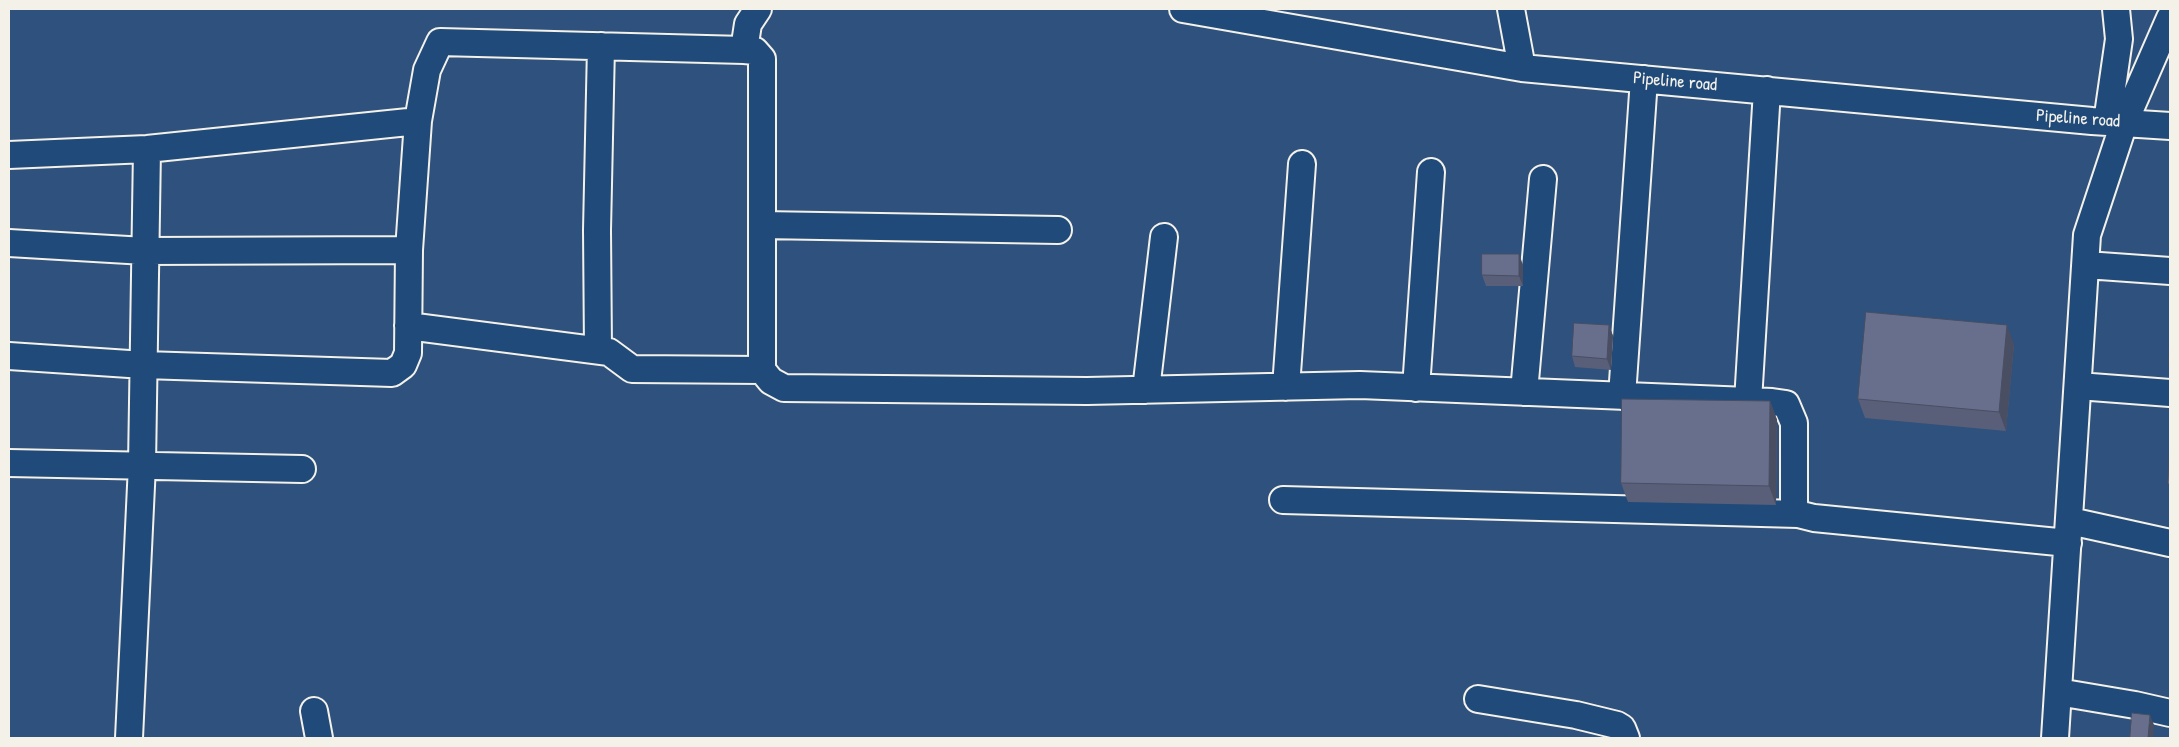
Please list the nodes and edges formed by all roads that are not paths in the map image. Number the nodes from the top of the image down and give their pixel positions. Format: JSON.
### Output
{"nodes":[{"id":1,"x":758,"y":9,"type":"edge"},
{"id":2,"x":1183,"y":9,"type":"edge"},
{"id":3,"x":1511,"y":9,"type":"edge"},
{"id":4,"x":2116,"y":9,"type":"edge"},
{"id":5,"x":2170,"y":18,"type":"edge"},
{"id":6,"x":601,"y":46,"type":"junction"},
{"id":7,"x":744,"y":50,"type":"junction"},
{"id":8,"x":1522,"y":68,"type":"junction"},
{"id":9,"x":1644,"y":79,"type":"junction"},
{"id":10,"x":1767,"y":90,"type":"junction"},
{"id":11,"x":418,"y":121,"type":"junction"},
{"id":12,"x":2115,"y":122,"type":"junction"},
{"id":13,"x":2170,"y":126,"type":"edge"},
{"id":14,"x":147,"y":148,"type":"junction"},
{"id":15,"x":9,"y":155,"type":"edge"},
{"id":16,"x":1302,"y":164,"type":"dead end"},
{"id":17,"x":1431,"y":172,"type":"dead end"},
{"id":18,"x":1543,"y":179,"type":"dead end"},
{"id":19,"x":762,"y":225,"type":"junction"},
{"id":20,"x":1058,"y":230,"type":"dead end"},
{"id":21,"x":1164,"y":237,"type":"dead end"},
{"id":22,"x":9,"y":243,"type":"edge"},
{"id":23,"x":409,"y":250,"type":"junction"},
{"id":24,"x":146,"y":251,"type":"junction"},
{"id":25,"x":2086,"y":265,"type":"junction"},
{"id":26,"x":2170,"y":271,"type":"edge"},
{"id":27,"x":408,"y":326,"type":"junction"},
{"id":28,"x":598,"y":350,"type":"junction"},
{"id":29,"x":9,"y":356,"type":"edge"},
{"id":30,"x":144,"y":365,"type":"junction"},
{"id":31,"x":762,"y":370,"type":"junction"},
{"id":32,"x":2078,"y":386,"type":"junction"},
{"id":33,"x":1286,"y":387,"type":"junction"},
{"id":34,"x":1416,"y":388,"type":"junction"},
{"id":35,"x":1146,"y":390,"type":"junction"},
{"id":36,"x":1524,"y":392,"type":"junction"},
{"id":37,"x":2170,"y":393,"type":"edge"},
{"id":38,"x":1622,"y":396,"type":"junction"},
{"id":39,"x":1748,"y":401,"type":"junction"},
{"id":40,"x":9,"y":463,"type":"edge"},
{"id":41,"x":142,"y":465,"type":"junction"},
{"id":42,"x":302,"y":469,"type":"dead end"},
{"id":43,"x":1283,"y":500,"type":"dead end"},
{"id":44,"x":1798,"y":514,"type":"junction"},
{"id":45,"x":2069,"y":532,"type":"junction"},
{"id":46,"x":2170,"y":543,"type":"edge"},
{"id":47,"x":2058,"y":692,"type":"junction"},
{"id":48,"x":1478,"y":699,"type":"dead end"},
{"id":49,"x":314,"y":711,"type":"dead end"},
{"id":50,"x":2170,"y":713,"type":"edge"},
{"id":51,"x":129,"y":738,"type":"edge"},
{"id":52,"x":319,"y":738,"type":"edge"},
{"id":53,"x":1626,"y":738,"type":"edge"},
{"id":54,"x":2055,"y":738,"type":"edge"}],
"edges":[{"from":1,"to":7,"type":"street"},
{"from":2,"to":8,"type":"street","name":"Pipeline road"},
{"from":3,"to":8,"type":"street"},
{"from":4,"to":12,"type":"street"},
{"from":5,"to":12,"type":"street"},
{"from":6,"to":7,"type":"street"},
{"from":6,"to":11,"type":"street"},
{"from":6,"to":28,"type":"street"},
{"from":7,"to":19,"type":"street"},
{"from":8,"to":9,"type":"street","name":"Pipeline road"},
{"from":9,"to":10,"type":"street","name":"Pipeline road"},
{"from":9,"to":38,"type":"street"},
{"from":10,"to":12,"type":"street","name":"Pipeline road"},
{"from":10,"to":39,"type":"street"},
{"from":11,"to":14,"type":"street"},
{"from":11,"to":23,"type":"street"},
{"from":12,"to":13,"type":"street","name":"Pipeline road"},
{"from":12,"to":25,"type":"street"},
{"from":14,"to":15,"type":"street"},
{"from":14,"to":24,"type":"street"},
{"from":16,"to":33,"type":"street"},
{"from":17,"to":34,"type":"street"},
{"from":18,"to":36,"type":"street"},
{"from":19,"to":20,"type":"street"},
{"from":19,"to":31,"type":"street"},
{"from":21,"to":35,"type":"street"},
{"from":22,"to":24,"type":"street"},
{"from":23,"to":24,"type":"street"},
{"from":23,"to":27,"type":"street"},
{"from":24,"to":30,"type":"street"},
{"from":25,"to":26,"type":"street"},
{"from":25,"to":32,"type":"street"},
{"from":27,"to":28,"type":"street"},
{"from":27,"to":30,"type":"street"},
{"from":28,"to":31,"type":"street"},
{"from":29,"to":30,"type":"street"},
{"from":30,"to":41,"type":"street"},
{"from":31,"to":35,"type":"street"},
{"from":32,"to":37,"type":"street"},
{"from":32,"to":45,"type":"street"},
{"from":33,"to":34,"type":"street"},
{"from":33,"to":35,"type":"street"},
{"from":34,"to":36,"type":"street"},
{"from":36,"to":38,"type":"street"},
{"from":38,"to":39,"type":"street"},
{"from":39,"to":44,"type":"street"},
{"from":40,"to":41,"type":"street"},
{"from":41,"to":42,"type":"street"},
{"from":41,"to":51,"type":"street"},
{"from":43,"to":44,"type":"street"},
{"from":44,"to":45,"type":"street"},
{"from":45,"to":46,"type":"street"},
{"from":45,"to":47,"type":"street"},
{"from":47,"to":50,"type":"street"},
{"from":47,"to":54,"type":"street"},
{"from":48,"to":53,"type":"street"},
{"from":49,"to":52,"type":"street"}]}
